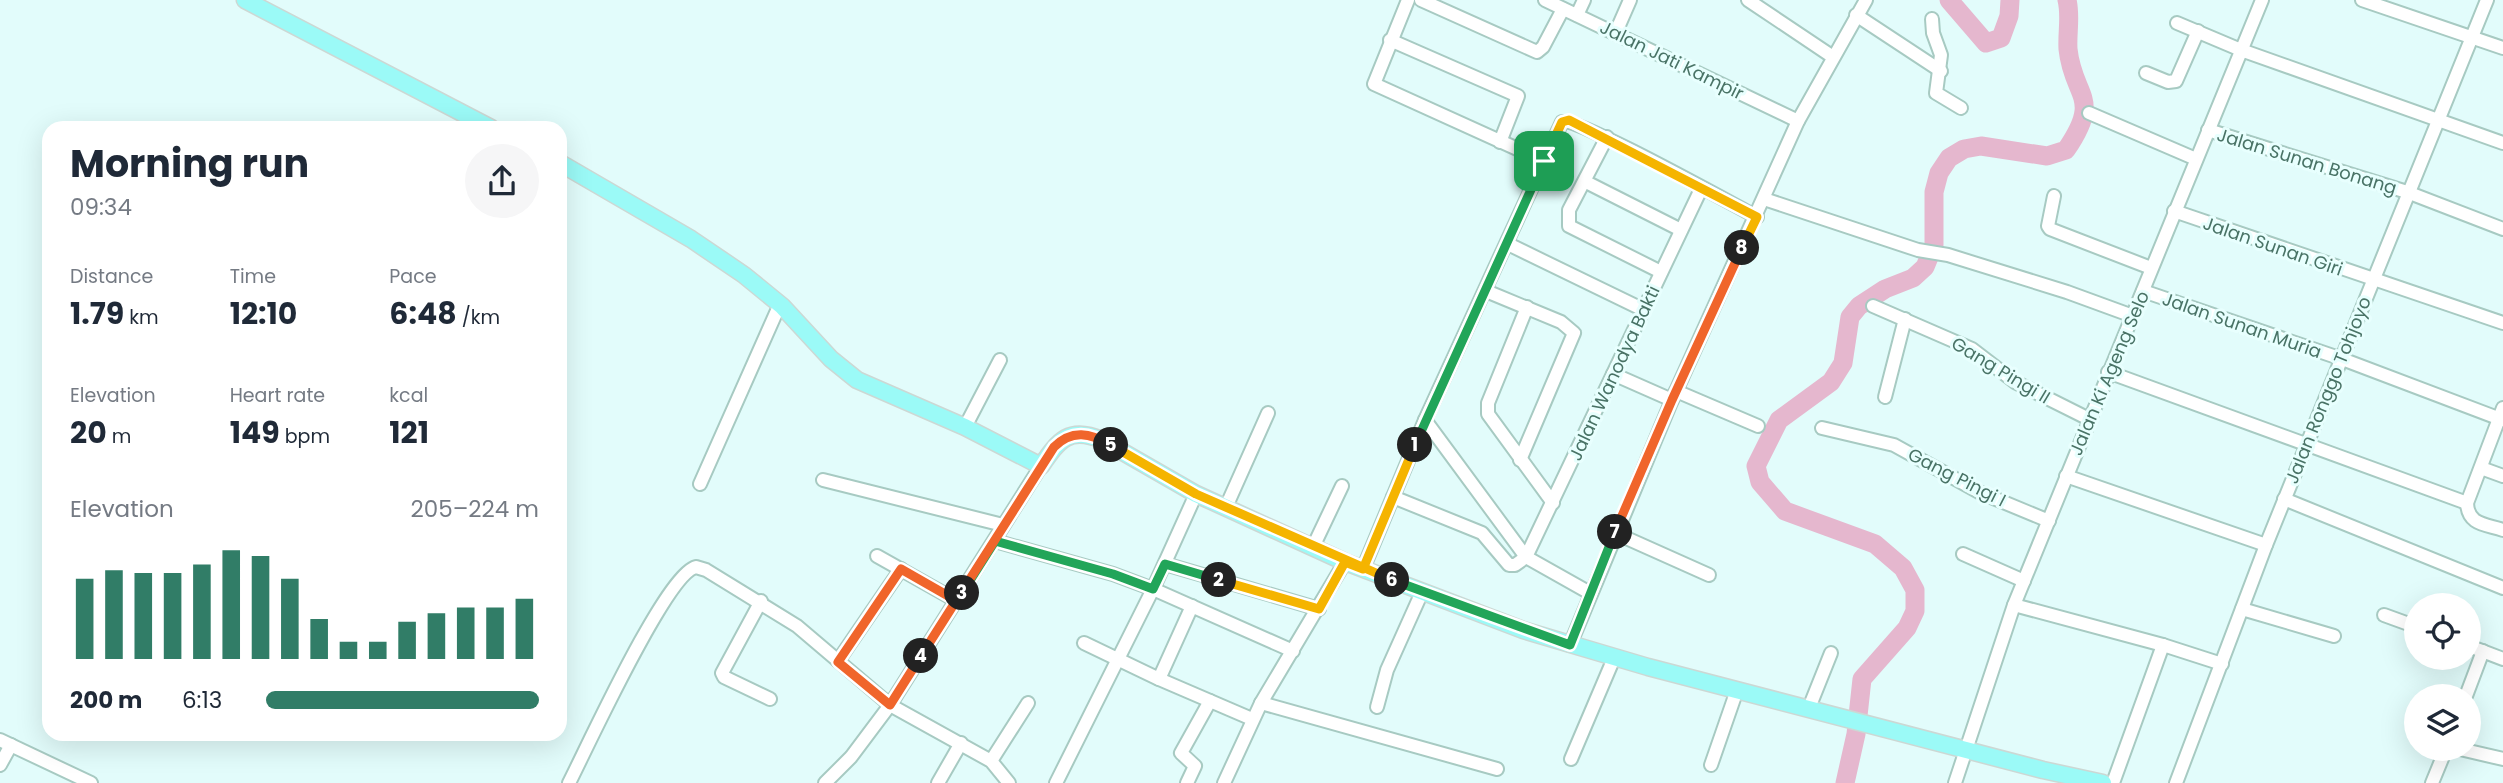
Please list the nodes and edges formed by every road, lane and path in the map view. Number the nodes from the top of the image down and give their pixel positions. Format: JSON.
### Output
{"nodes":[{"id":1,"x":245,"y":0,"type":"edge"},
{"id":2,"x":1408,"y":0,"type":"edge"},
{"id":3,"x":1421,"y":0,"type":"edge"},
{"id":4,"x":1545,"y":0,"type":"edge"},
{"id":5,"x":1584,"y":0,"type":"edge"},
{"id":6,"x":1630,"y":0,"type":"edge"},
{"id":7,"x":1748,"y":0,"type":"edge"},
{"id":8,"x":1866,"y":0,"type":"edge"},
{"id":9,"x":2262,"y":0,"type":"edge"},
{"id":10,"x":2362,"y":0,"type":"edge"},
{"id":11,"x":2487,"y":0,"type":"edge"},
{"id":12,"x":1765,"y":5,"type":"edge"},
{"id":13,"x":1563,"y":9,"type":"junction"},
{"id":14,"x":1577,"y":15,"type":"junction"},
{"id":15,"x":1856,"y":15,"type":"junction"},
{"id":16,"x":1932,"y":19,"type":"dead end"},
{"id":17,"x":2177,"y":23,"type":"dead end"},
{"id":18,"x":2198,"y":31,"type":"junction"},
{"id":19,"x":1616,"y":32,"type":"junction"},
{"id":20,"x":1933,"y":33,"type":"junction"},
{"id":21,"x":2471,"y":37,"type":"junction"},
{"id":22,"x":1390,"y":40,"type":"junction"},
{"id":23,"x":2503,"y":48,"type":"edge"},
{"id":24,"x":2241,"y":50,"type":"junction"},
{"id":25,"x":1914,"y":51,"type":"junction"},
{"id":26,"x":1833,"y":57,"type":"junction"},
{"id":27,"x":1941,"y":71,"type":"junction"},
{"id":28,"x":2146,"y":73,"type":"dead end"},
{"id":29,"x":1961,"y":108,"type":"dead end"},
{"id":30,"x":2089,"y":113,"type":"dead end"},
{"id":31,"x":2438,"y":120,"type":"junction"},
{"id":32,"x":478,"y":121,"type":"edge"},
{"id":33,"x":1798,"y":121,"type":"junction"},
{"id":34,"x":2208,"y":130,"type":"junction"},
{"id":35,"x":1607,"y":137,"type":"junction"},
{"id":36,"x":1500,"y":142,"type":"junction"},
{"id":37,"x":2503,"y":144,"type":"edge"},
{"id":38,"x":2196,"y":159,"type":"junction"},
{"id":39,"x":1544,"y":161,"type":"junction"},
{"id":40,"x":567,"y":167,"type":"edge"},
{"id":41,"x":1586,"y":182,"type":"junction"},
{"id":42,"x":1700,"y":189,"type":"junction"},
{"id":43,"x":2407,"y":192,"type":"junction"},
{"id":44,"x":2054,"y":196,"type":"dead end"},
{"id":45,"x":1764,"y":199,"type":"junction"},
{"id":46,"x":2174,"y":211,"type":"junction"},
{"id":47,"x":1757,"y":217,"type":"junction"},
{"id":48,"x":2503,"y":229,"type":"edge"},
{"id":49,"x":1681,"y":230,"type":"junction"},
{"id":50,"x":1508,"y":244,"type":"junction"},
{"id":51,"x":2151,"y":268,"type":"junction"},
{"id":52,"x":1661,"y":272,"type":"junction"},
{"id":53,"x":2372,"y":280,"type":"junction"},
{"id":54,"x":1486,"y":291,"type":"junction"},
{"id":55,"x":2143,"y":291,"type":"junction"},
{"id":56,"x":779,"y":304,"type":"junction"},
{"id":57,"x":1873,"y":306,"type":"dead end"},
{"id":58,"x":1527,"y":307,"type":"junction"},
{"id":59,"x":1644,"y":310,"type":"junction"},
{"id":60,"x":2130,"y":315,"type":"junction"},
{"id":61,"x":1905,"y":319,"type":"junction"},
{"id":62,"x":2503,"y":323,"type":"edge"},
{"id":63,"x":2342,"y":359,"type":"junction"},
{"id":64,"x":1000,"y":360,"type":"dead end"},
{"id":65,"x":2108,"y":372,"type":"junction"},
{"id":66,"x":1613,"y":374,"type":"junction"},
{"id":67,"x":1674,"y":395,"type":"junction"},
{"id":68,"x":1885,"y":397,"type":"dead end"},
{"id":69,"x":1268,"y":413,"type":"dead end"},
{"id":70,"x":2502,"y":416,"type":"edge"},
{"id":71,"x":2089,"y":419,"type":"junction"},
{"id":72,"x":1425,"y":420,"type":"junction"},
{"id":73,"x":1758,"y":426,"type":"dead end"},
{"id":74,"x":965,"y":427,"type":"junction"},
{"id":75,"x":1822,"y":428,"type":"dead end"},
{"id":76,"x":2307,"y":444,"type":"junction"},
{"id":77,"x":1520,"y":460,"type":"junction"},
{"id":78,"x":1041,"y":466,"type":"junction"},
{"id":79,"x":2481,"y":468,"type":"junction"},
{"id":80,"x":2066,"y":476,"type":"junction"},
{"id":81,"x":2503,"y":476,"type":"edge"},
{"id":82,"x":823,"y":480,"type":"dead end"},
{"id":83,"x":700,"y":484,"type":"dead end"},
{"id":84,"x":1342,"y":486,"type":"dead end"},
{"id":85,"x":1196,"y":494,"type":"junction"},
{"id":86,"x":1393,"y":497,"type":"junction"},
{"id":87,"x":2284,"y":499,"type":"junction"},
{"id":88,"x":1553,"y":503,"type":"junction"},
{"id":89,"x":2467,"y":503,"type":"junction"},
{"id":90,"x":1226,"y":508,"type":"junction"},
{"id":91,"x":2049,"y":521,"type":"junction"},
{"id":92,"x":1003,"y":525,"type":"junction"},
{"id":93,"x":2503,"y":530,"type":"edge"},
{"id":94,"x":1615,"y":533,"type":"junction"},
{"id":95,"x":995,"y":541,"type":"junction"},
{"id":96,"x":2266,"y":545,"type":"junction"},
{"id":97,"x":1313,"y":547,"type":"junction"},
{"id":98,"x":1963,"y":554,"type":"dead end"},
{"id":99,"x":877,"y":556,"type":"dead end"},
{"id":100,"x":1526,"y":557,"type":"junction"},
{"id":101,"x":1345,"y":562,"type":"junction"},
{"id":102,"x":1165,"y":564,"type":"junction"},
{"id":103,"x":901,"y":569,"type":"junction"},
{"id":104,"x":1363,"y":569,"type":"junction"},
{"id":105,"x":1709,"y":575,"type":"dead end"},
{"id":106,"x":2024,"y":580,"type":"junction"},
{"id":107,"x":2503,"y":588,"type":"edge"},
{"id":108,"x":1153,"y":589,"type":"junction"},
{"id":109,"x":1422,"y":592,"type":"junction"},
{"id":110,"x":1590,"y":593,"type":"junction"},
{"id":111,"x":761,"y":601,"type":"junction"},
{"id":112,"x":957,"y":601,"type":"junction"},
{"id":113,"x":2014,"y":605,"type":"junction"},
{"id":114,"x":1192,"y":606,"type":"junction"},
{"id":115,"x":1319,"y":609,"type":"junction"},
{"id":116,"x":2242,"y":609,"type":"junction"},
{"id":117,"x":2384,"y":615,"type":"dead end"},
{"id":118,"x":2404,"y":622,"type":"edge"},
{"id":119,"x":2334,"y":636,"type":"dead end"},
{"id":120,"x":1084,"y":643,"type":"dead end"},
{"id":121,"x":1570,"y":645,"type":"junction"},
{"id":122,"x":2163,"y":645,"type":"junction"},
{"id":123,"x":2483,"y":651,"type":"joint"},
{"id":124,"x":1293,"y":652,"type":"junction"},
{"id":125,"x":1831,"y":653,"type":"dead end"},
{"id":126,"x":1614,"y":658,"type":"junction"},
{"id":127,"x":2503,"y":659,"type":"edge"},
{"id":128,"x":1116,"y":660,"type":"junction"},
{"id":129,"x":838,"y":662,"type":"junction"},
{"id":130,"x":2222,"y":664,"type":"junction"},
{"id":131,"x":1159,"y":679,"type":"junction"},
{"id":132,"x":2471,"y":684,"type":"edge"},
{"id":133,"x":1737,"y":690,"type":"junction"},
{"id":134,"x":770,"y":699,"type":"dead end"},
{"id":135,"x":1210,"y":701,"type":"junction"},
{"id":136,"x":1028,"y":703,"type":"dead end"},
{"id":137,"x":1261,"y":703,"type":"junction"},
{"id":138,"x":890,"y":705,"type":"junction"},
{"id":139,"x":1377,"y":707,"type":"dead end"},
{"id":140,"x":1808,"y":708,"type":"junction"},
{"id":141,"x":1252,"y":719,"type":"junction"},
{"id":142,"x":6,"y":742,"type":"edge"},
{"id":143,"x":961,"y":743,"type":"junction"},
{"id":144,"x":1967,"y":751,"type":"junction"},
{"id":145,"x":2481,"y":754,"type":"edge"},
{"id":146,"x":1571,"y":759,"type":"dead end"},
{"id":147,"x":2503,"y":759,"type":"edge"},
{"id":148,"x":991,"y":761,"type":"junction"},
{"id":149,"x":2441,"y":761,"type":"edge"},
{"id":150,"x":0,"y":765,"type":"edge"},
{"id":151,"x":1711,"y":765,"type":"dead end"},
{"id":152,"x":1497,"y":769,"type":"dead end"},
{"id":153,"x":91,"y":783,"type":"edge"},
{"id":154,"x":569,"y":783,"type":"edge"},
{"id":155,"x":825,"y":783,"type":"edge"},
{"id":156,"x":938,"y":783,"type":"edge"},
{"id":157,"x":1009,"y":783,"type":"edge"},
{"id":158,"x":1056,"y":783,"type":"edge"},
{"id":159,"x":1187,"y":783,"type":"edge"},
{"id":160,"x":1223,"y":783,"type":"edge"},
{"id":161,"x":1955,"y":783,"type":"edge"},
{"id":162,"x":2101,"y":783,"type":"edge"},
{"id":163,"x":2113,"y":783,"type":"edge"},
{"id":164,"x":2176,"y":783,"type":"edge"},
{"id":165,"x":2432,"y":783,"type":"edge"}],
"edges":[{"from":1,"to":32,"type":"main road"},
{"from":2,"to":22,"type":"street"},
{"from":3,"to":13,"type":"street"},
{"from":4,"to":13,"type":"street","name":"Jalan Jati Kampir"},
{"from":5,"to":14,"type":"street"},
{"from":6,"to":19,"type":"street"},
{"from":7,"to":12,"type":"street"},
{"from":8,"to":15,"type":"street"},
{"from":9,"to":24,"type":"street","name":"Jalan Ki Ageng Selo"},
{"from":10,"to":21,"type":"street"},
{"from":11,"to":21,"type":"street","name":"Jalan Ronggo Tohjoyo"},
{"from":12,"to":26,"type":"street"},
{"from":13,"to":14,"type":"street","name":"Jalan Jati Kampir"},
{"from":14,"to":19,"type":"street","name":"Jalan Jati Kampir"},
{"from":15,"to":25,"type":"street"},
{"from":15,"to":26,"type":"street"},
{"from":16,"to":20,"type":"street"},
{"from":17,"to":18,"type":"street"},
{"from":18,"to":24,"type":"street"},
{"from":18,"to":28,"type":"street"},
{"from":19,"to":33,"type":"street","name":"Jalan Jati Kampir"},
{"from":20,"to":25,"type":"street"},
{"from":20,"to":27,"type":"street"},
{"from":21,"to":23,"type":"street"},
{"from":21,"to":31,"type":"street","name":"Jalan Ronggo Tohjoyo"},
{"from":22,"to":36,"type":"street"},
{"from":22,"to":36,"type":"street"},
{"from":24,"to":31,"type":"street"},
{"from":24,"to":34,"type":"street","name":"Jalan Ki Ageng Selo"},
{"from":25,"to":27,"type":"street"},
{"from":26,"to":33,"type":"street"},
{"from":27,"to":29,"type":"street"},
{"from":30,"to":38,"type":"street"},
{"from":31,"to":37,"type":"street"},
{"from":31,"to":43,"type":"street","name":"Jalan Ronggo Tohjoyo"},
{"from":33,"to":45,"type":"street"},
{"from":34,"to":38,"type":"street","name":"Jalan Ki Ageng Selo"},
{"from":34,"to":43,"type":"street","name":"Jalan Sunan Bonang"},
{"from":35,"to":39,"type":"street"},
{"from":35,"to":41,"type":"street"},
{"from":35,"to":42,"type":"street"},
{"from":36,"to":39,"type":"street"},
{"from":38,"to":46,"type":"street","name":"Jalan Ki Ageng Selo"},
{"from":39,"to":50,"type":"street"},
{"from":40,"to":56,"type":"main road"},
{"from":41,"to":49,"type":"street"},
{"from":41,"to":52,"type":"street"},
{"from":42,"to":47,"type":"street"},
{"from":42,"to":49,"type":"street","name":"Jalan Wanodya Bakti"},
{"from":43,"to":48,"type":"street","name":"Jalan Sunan Bonang"},
{"from":43,"to":53,"type":"street","name":"Jalan Ronggo Tohjoyo"},
{"from":44,"to":51,"type":"street"},
{"from":45,"to":47,"type":"street"},
{"from":45,"to":60,"type":"street"},
{"from":46,"to":51,"type":"street","name":"Jalan Ki Ageng Selo"},
{"from":46,"to":53,"type":"street","name":"Jalan Sunan Giri"},
{"from":47,"to":67,"type":"street"},
{"from":49,"to":52,"type":"street","name":"Jalan Wanodya Bakti"},
{"from":50,"to":54,"type":"street"},
{"from":50,"to":59,"type":"street"},
{"from":51,"to":55,"type":"street","name":"Jalan Ki Ageng Selo"},
{"from":52,"to":59,"type":"street","name":"Jalan Wanodya Bakti"},
{"from":53,"to":62,"type":"street","name":"Jalan Sunan Giri"},
{"from":53,"to":63,"type":"street","name":"Jalan Ronggo Tohjoyo"},
{"from":54,"to":58,"type":"street"},
{"from":54,"to":72,"type":"street"},
{"from":55,"to":60,"type":"street","name":"Jalan Ki Ageng Selo"},
{"from":55,"to":63,"type":"street","name":"Jalan Sunan Muria"},
{"from":56,"to":74,"type":"main road"},
{"from":56,"to":83,"type":"street"},
{"from":57,"to":61,"type":"street","name":"Gang Pingi II"},
{"from":58,"to":77,"type":"street"},
{"from":58,"to":77,"type":"street"},
{"from":59,"to":66,"type":"street","name":"Jalan Wanodya Bakti"},
{"from":60,"to":65,"type":"street","name":"Jalan Ki Ageng Selo"},
{"from":61,"to":68,"type":"street"},
{"from":61,"to":71,"type":"street","name":"Gang Pingi II"},
{"from":63,"to":70,"type":"street","name":"Jalan Sunan Muria"},
{"from":63,"to":76,"type":"street","name":"Jalan Ronggo Tohjoyo"},
{"from":64,"to":74,"type":"street"},
{"from":65,"to":71,"type":"street","name":"Jalan Ki Ageng Selo"},
{"from":65,"to":76,"type":"street"},
{"from":66,"to":67,"type":"street"},
{"from":66,"to":88,"type":"street","name":"Jalan Wanodya Bakti"},
{"from":67,"to":73,"type":"street"},
{"from":67,"to":94,"type":"street"},
{"from":69,"to":90,"type":"street"},
{"from":70,"to":79,"type":"street"},
{"from":71,"to":80,"type":"street","name":"Jalan Ki Ageng Selo"},
{"from":72,"to":86,"type":"street"},
{"from":72,"to":100,"type":"street"},
{"from":74,"to":78,"type":"main road"},
{"from":75,"to":91,"type":"street","name":"Gang Pingi I"},
{"from":76,"to":87,"type":"street","name":"Jalan Ronggo Tohjoyo"},
{"from":76,"to":89,"type":"street"},
{"from":77,"to":88,"type":"street"},
{"from":78,"to":85,"type":"main road"},
{"from":78,"to":92,"type":"street"},
{"from":79,"to":81,"type":"street"},
{"from":79,"to":89,"type":"street"},
{"from":80,"to":91,"type":"street","name":"Jalan Ki Ageng Selo"},
{"from":80,"to":96,"type":"street"},
{"from":82,"to":92,"type":"street"},
{"from":84,"to":97,"type":"street"},
{"from":85,"to":90,"type":"main road"},
{"from":85,"to":102,"type":"street"},
{"from":86,"to":100,"type":"street"},
{"from":86,"to":104,"type":"street"},
{"from":87,"to":96,"type":"street","name":"Jalan Ronggo Tohjoyo"},
{"from":87,"to":107,"type":"street"},
{"from":88,"to":100,"type":"street","name":"Jalan Wanodya Bakti"},
{"from":89,"to":93,"type":"street"},
{"from":90,"to":97,"type":"main road"},
{"from":91,"to":106,"type":"street","name":"Jalan Ki Ageng Selo"},
{"from":92,"to":95,"type":"street"},
{"from":94,"to":105,"type":"street"},
{"from":94,"to":110,"type":"street"},
{"from":95,"to":108,"type":"street"},
{"from":95,"to":112,"type":"street"},
{"from":96,"to":116,"type":"street","name":"Jalan Ronggo Tohjoyo"},
{"from":97,"to":101,"type":"main road"},
{"from":98,"to":106,"type":"street"},
{"from":99,"to":103,"type":"street"},
{"from":100,"to":110,"type":"street"},
{"from":101,"to":104,"type":"main road"},
{"from":101,"to":115,"type":"street"},
{"from":102,"to":108,"type":"street"},
{"from":102,"to":115,"type":"street"},
{"from":103,"to":112,"type":"street"},
{"from":103,"to":129,"type":"street"},
{"from":104,"to":109,"type":"main road"},
{"from":106,"to":113,"type":"street","name":"Jalan Ki Ageng Selo"},
{"from":108,"to":114,"type":"street"},
{"from":108,"to":128,"type":"street"},
{"from":109,"to":121,"type":"main road"},
{"from":109,"to":139,"type":"street"},
{"from":110,"to":121,"type":"street"},
{"from":111,"to":129,"type":"street"},
{"from":111,"to":134,"type":"street"},
{"from":111,"to":154,"type":"street"},
{"from":112,"to":138,"type":"street"},
{"from":113,"to":122,"type":"street"},
{"from":113,"to":144,"type":"street","name":"Jalan Ki Ageng Selo"},
{"from":114,"to":124,"type":"street"},
{"from":114,"to":131,"type":"street"},
{"from":115,"to":124,"type":"street"},
{"from":116,"to":119,"type":"street"},
{"from":116,"to":130,"type":"street","name":"Jalan Ronggo Tohjoyo"},
{"from":117,"to":118,"type":"street"},
{"from":120,"to":128,"type":"street"},
{"from":121,"to":126,"type":"main road"},
{"from":122,"to":130,"type":"street"},
{"from":122,"to":163,"type":"street"},
{"from":123,"to":127,"type":"street"},
{"from":123,"to":132,"type":"street"},
{"from":124,"to":137,"type":"street"},
{"from":125,"to":140,"type":"street"},
{"from":126,"to":133,"type":"main road"},
{"from":126,"to":146,"type":"street"},
{"from":128,"to":131,"type":"street"},
{"from":128,"to":158,"type":"street"},
{"from":129,"to":138,"type":"street"},
{"from":130,"to":164,"type":"street","name":"Jalan Ronggo Tohjoyo"},
{"from":131,"to":135,"type":"street"},
{"from":133,"to":140,"type":"main road"},
{"from":133,"to":151,"type":"street"},
{"from":135,"to":141,"type":"street"},
{"from":135,"to":159,"type":"street"},
{"from":136,"to":148,"type":"street"},
{"from":137,"to":141,"type":"street"},
{"from":137,"to":152,"type":"street"},
{"from":138,"to":143,"type":"street"},
{"from":138,"to":155,"type":"street"},
{"from":140,"to":144,"type":"main road"},
{"from":141,"to":160,"type":"street"},
{"from":142,"to":150,"type":"street"},
{"from":142,"to":153,"type":"street"},
{"from":143,"to":148,"type":"street"},
{"from":143,"to":156,"type":"street"},
{"from":144,"to":161,"type":"street","name":"Jalan Ki Ageng Selo"},
{"from":144,"to":162,"type":"main road"},
{"from":145,"to":147,"type":"street"},
{"from":148,"to":157,"type":"street"},
{"from":149,"to":165,"type":"street"}]}
